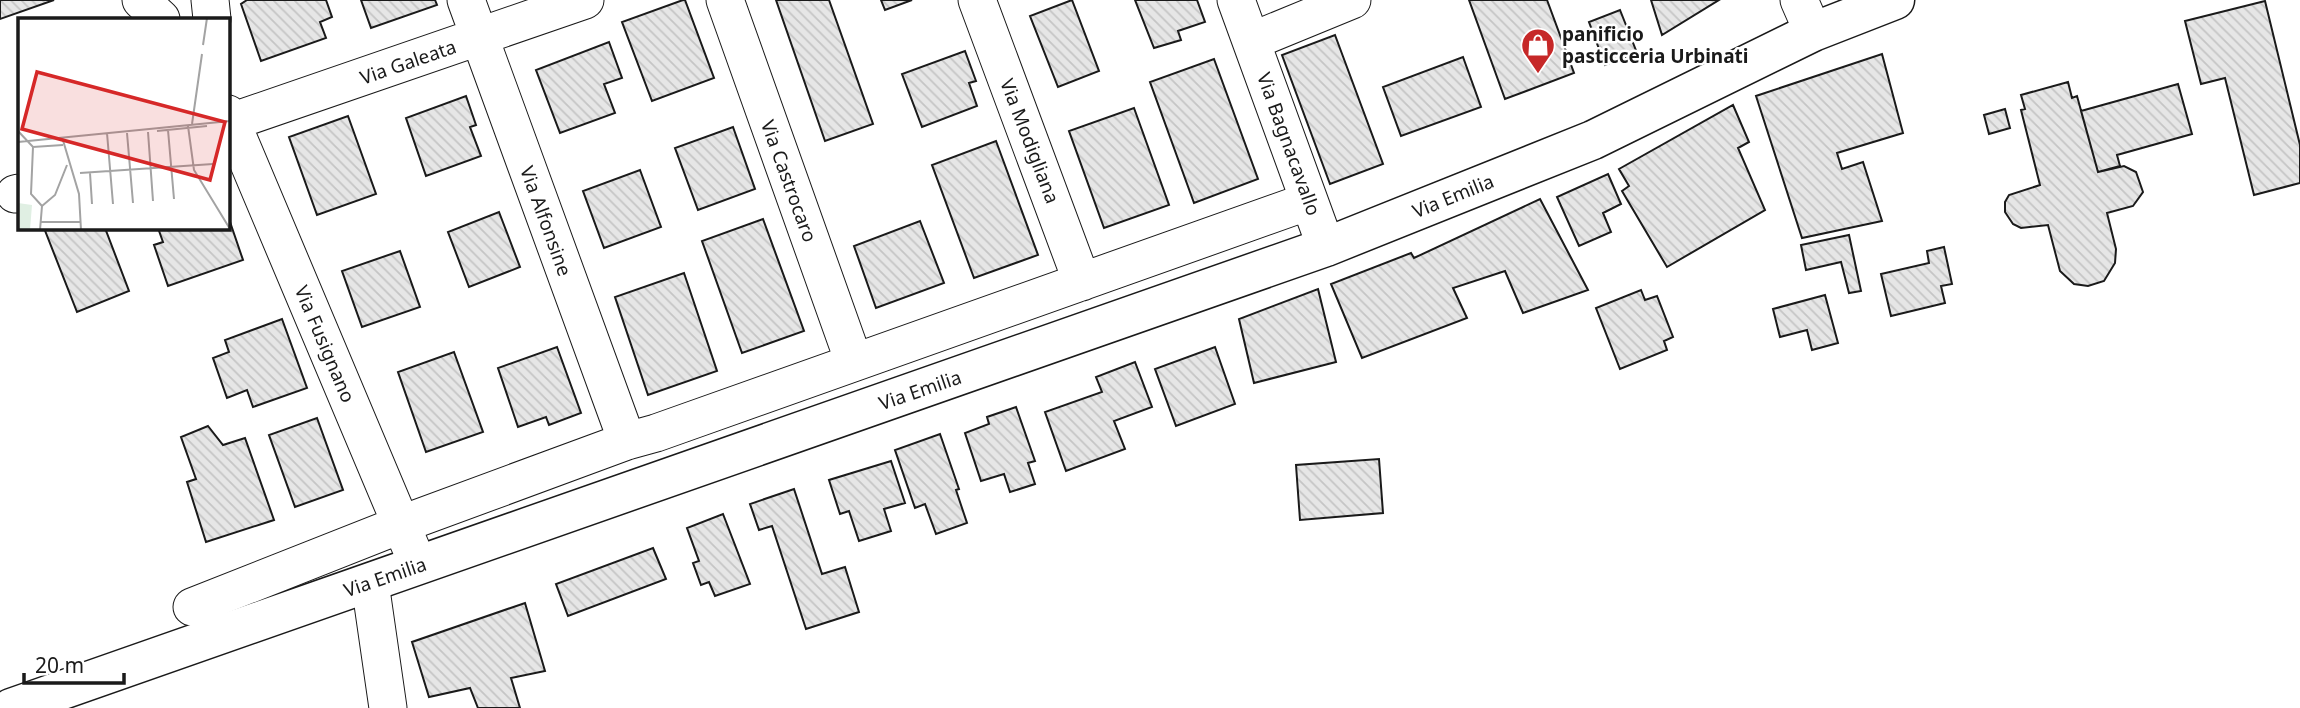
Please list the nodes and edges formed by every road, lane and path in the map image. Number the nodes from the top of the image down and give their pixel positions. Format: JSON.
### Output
{"nodes":[{"id":1,"x":141,"y":0,"type":"edge"},
{"id":2,"x":210,"y":0,"type":"edge"},
{"id":3,"x":466,"y":0,"type":"edge"},
{"id":4,"x":585,"y":0,"type":"edge"},
{"id":5,"x":725,"y":0,"type":"edge"},
{"id":6,"x":977,"y":0,"type":"edge"},
{"id":7,"x":1237,"y":0,"type":"edge"},
{"id":8,"x":1352,"y":0,"type":"edge"},
{"id":9,"x":1895,"y":0,"type":"edge"},
{"id":10,"x":1806,"y":16,"type":"edge"},
{"id":11,"x":160,"y":18,"type":"edge"},
{"id":12,"x":212,"y":18,"type":"edge"},
{"id":13,"x":479,"y":38,"type":"junction"},
{"id":14,"x":1252,"y":41,"type":"junction"},
{"id":15,"x":229,"y":120,"type":"edge"},
{"id":16,"x":229,"y":122,"type":"edge"},
{"id":17,"x":1309,"y":201,"type":"junction"},
{"id":18,"x":1326,"y":247,"type":"junction"},
{"id":19,"x":1082,"y":282,"type":"junction"},
{"id":20,"x":853,"y":362,"type":"junction"},
{"id":21,"x":627,"y":441,"type":"junction"},
{"id":22,"x":402,"y":524,"type":"junction"},
{"id":23,"x":418,"y":566,"type":"junction"},
{"id":24,"x":370,"y":583,"type":"junction"},
{"id":25,"x":192,"y":607,"type":"dead end"},
{"id":26,"x":11,"y":708,"type":"edge"},
{"id":27,"x":388,"y":708,"type":"edge"}],
"edges":[{"from":1,"to":11,"type":"street"},
{"from":2,"to":12,"type":"street"},
{"from":3,"to":13,"type":"street","name":"Via Alfonsine"},
{"from":4,"to":13,"type":"street","name":"Via Galeata"},
{"from":5,"to":20,"type":"street","name":"Via Castrocaro"},
{"from":6,"to":19,"type":"street","name":"Via Modigliana"},
{"from":7,"to":14,"type":"street","name":"Via Bagnacavallo"},
{"from":8,"to":14,"type":"street"},
{"from":9,"to":10,"type":"main road","name":"Via Emilia"},
{"from":10,"to":18,"type":"main road","name":"Via Emilia"},
{"from":13,"to":15,"type":"street","name":"Via Galeata"},
{"from":13,"to":21,"type":"street","name":"Via Alfonsine"},
{"from":14,"to":17,"type":"street","name":"Via Bagnacavallo"},
{"from":16,"to":22,"type":"street","name":"Via Fusignano"},
{"from":17,"to":18,"type":"street","name":"Via Bagnacavallo"},
{"from":17,"to":19,"type":"street"},
{"from":18,"to":23,"type":"main road","name":"Via Emilia"},
{"from":19,"to":20,"type":"street"},
{"from":20,"to":21,"type":"street"},
{"from":21,"to":22,"type":"street"},
{"from":22,"to":23,"type":"street","name":"Via Fusignano"},
{"from":22,"to":25,"type":"street"},
{"from":23,"to":24,"type":"main road","name":"Via Emilia"},
{"from":24,"to":26,"type":"main road","name":"Via Emilia"},
{"from":24,"to":27,"type":"street"}]}
